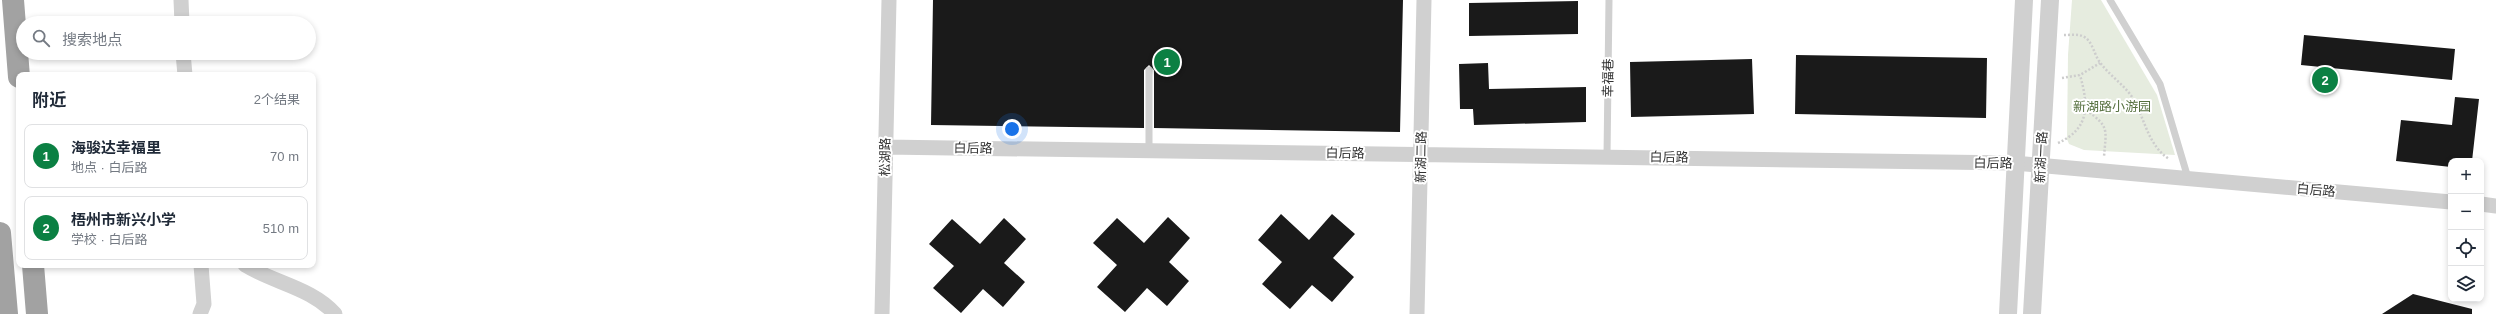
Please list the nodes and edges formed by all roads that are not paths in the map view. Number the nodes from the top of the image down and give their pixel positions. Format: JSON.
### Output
{"nodes":[{"id":1,"x":13,"y":0,"type":"edge"},
{"id":2,"x":181,"y":0,"type":"edge"},
{"id":3,"x":889,"y":0,"type":"edge"},
{"id":4,"x":1424,"y":0,"type":"edge"},
{"id":5,"x":1609,"y":0,"type":"edge"},
{"id":6,"x":2024,"y":0,"type":"edge"},
{"id":7,"x":2050,"y":0,"type":"edge"},
{"id":8,"x":2110,"y":0,"type":"edge"},
{"id":9,"x":182,"y":16,"type":"edge"},
{"id":10,"x":16,"y":38,"type":"edge"},
{"id":11,"x":18,"y":60,"type":"edge"},
{"id":12,"x":183,"y":60,"type":"edge"},
{"id":13,"x":1149,"y":70,"type":"dead end"},
{"id":14,"x":19,"y":72,"type":"edge"},
{"id":15,"x":184,"y":72,"type":"edge"},
{"id":16,"x":885,"y":147,"type":"junction"},
{"id":17,"x":1149,"y":150,"type":"junction"},
{"id":18,"x":1421,"y":154,"type":"junction"},
{"id":19,"x":1607,"y":156,"type":"junction"},
{"id":20,"x":2041,"y":158,"type":"junction"},
{"id":21,"x":2014,"y":163,"type":"junction"},
{"id":22,"x":2187,"y":172,"type":"junction"},
{"id":23,"x":2448,"y":202,"type":"edge"},
{"id":24,"x":2484,"y":204,"type":"edge"},
{"id":25,"x":2496,"y":206,"type":"edge"},
{"id":26,"x":0,"y":233,"type":"edge"},
{"id":27,"x":33,"y":268,"type":"edge"},
{"id":28,"x":201,"y":268,"type":"edge"},
{"id":29,"x":250,"y":268,"type":"edge"},
{"id":30,"x":7,"y":314,"type":"edge"},
{"id":31,"x":37,"y":314,"type":"edge"},
{"id":32,"x":200,"y":314,"type":"edge"},
{"id":33,"x":336,"y":314,"type":"edge"},
{"id":34,"x":882,"y":314,"type":"edge"},
{"id":35,"x":1417,"y":314,"type":"edge"},
{"id":36,"x":2008,"y":314,"type":"edge"},
{"id":37,"x":2032,"y":314,"type":"edge"}],
"edges":[{"from":1,"to":10,"type":"highway"},
{"from":2,"to":9,"type":"street"},
{"from":3,"to":16,"type":"street","name":"松湖路"},
{"from":4,"to":18,"type":"street","name":"新湖二路"},
{"from":5,"to":19,"type":"lane","name":"幸福巷"},
{"from":6,"to":21,"type":"street","name":"新湖一路"},
{"from":7,"to":20,"type":"street","name":"新湖一路"},
{"from":8,"to":22,"type":"lane"},
{"from":11,"to":14,"type":"highway"},
{"from":12,"to":15,"type":"street"},
{"from":13,"to":17,"type":"lane"},
{"from":16,"to":17,"type":"street","name":"白后路"},
{"from":16,"to":34,"type":"street","name":"松湖路"},
{"from":17,"to":18,"type":"street","name":"白后路"},
{"from":18,"to":19,"type":"street","name":"白后路"},
{"from":18,"to":35,"type":"street","name":"新湖二路"},
{"from":19,"to":21,"type":"street","name":"白后路"},
{"from":20,"to":21,"type":"street","name":"白后路"},
{"from":20,"to":22,"type":"street","name":"白后路"},
{"from":20,"to":37,"type":"street","name":"新湖一路"},
{"from":21,"to":36,"type":"street","name":"新湖一路"},
{"from":22,"to":23,"type":"street","name":"白后路"},
{"from":24,"to":25,"type":"street"},
{"from":26,"to":30,"type":"highway"},
{"from":27,"to":31,"type":"highway"},
{"from":28,"to":32,"type":"street"},
{"from":29,"to":33,"type":"street"}]}
